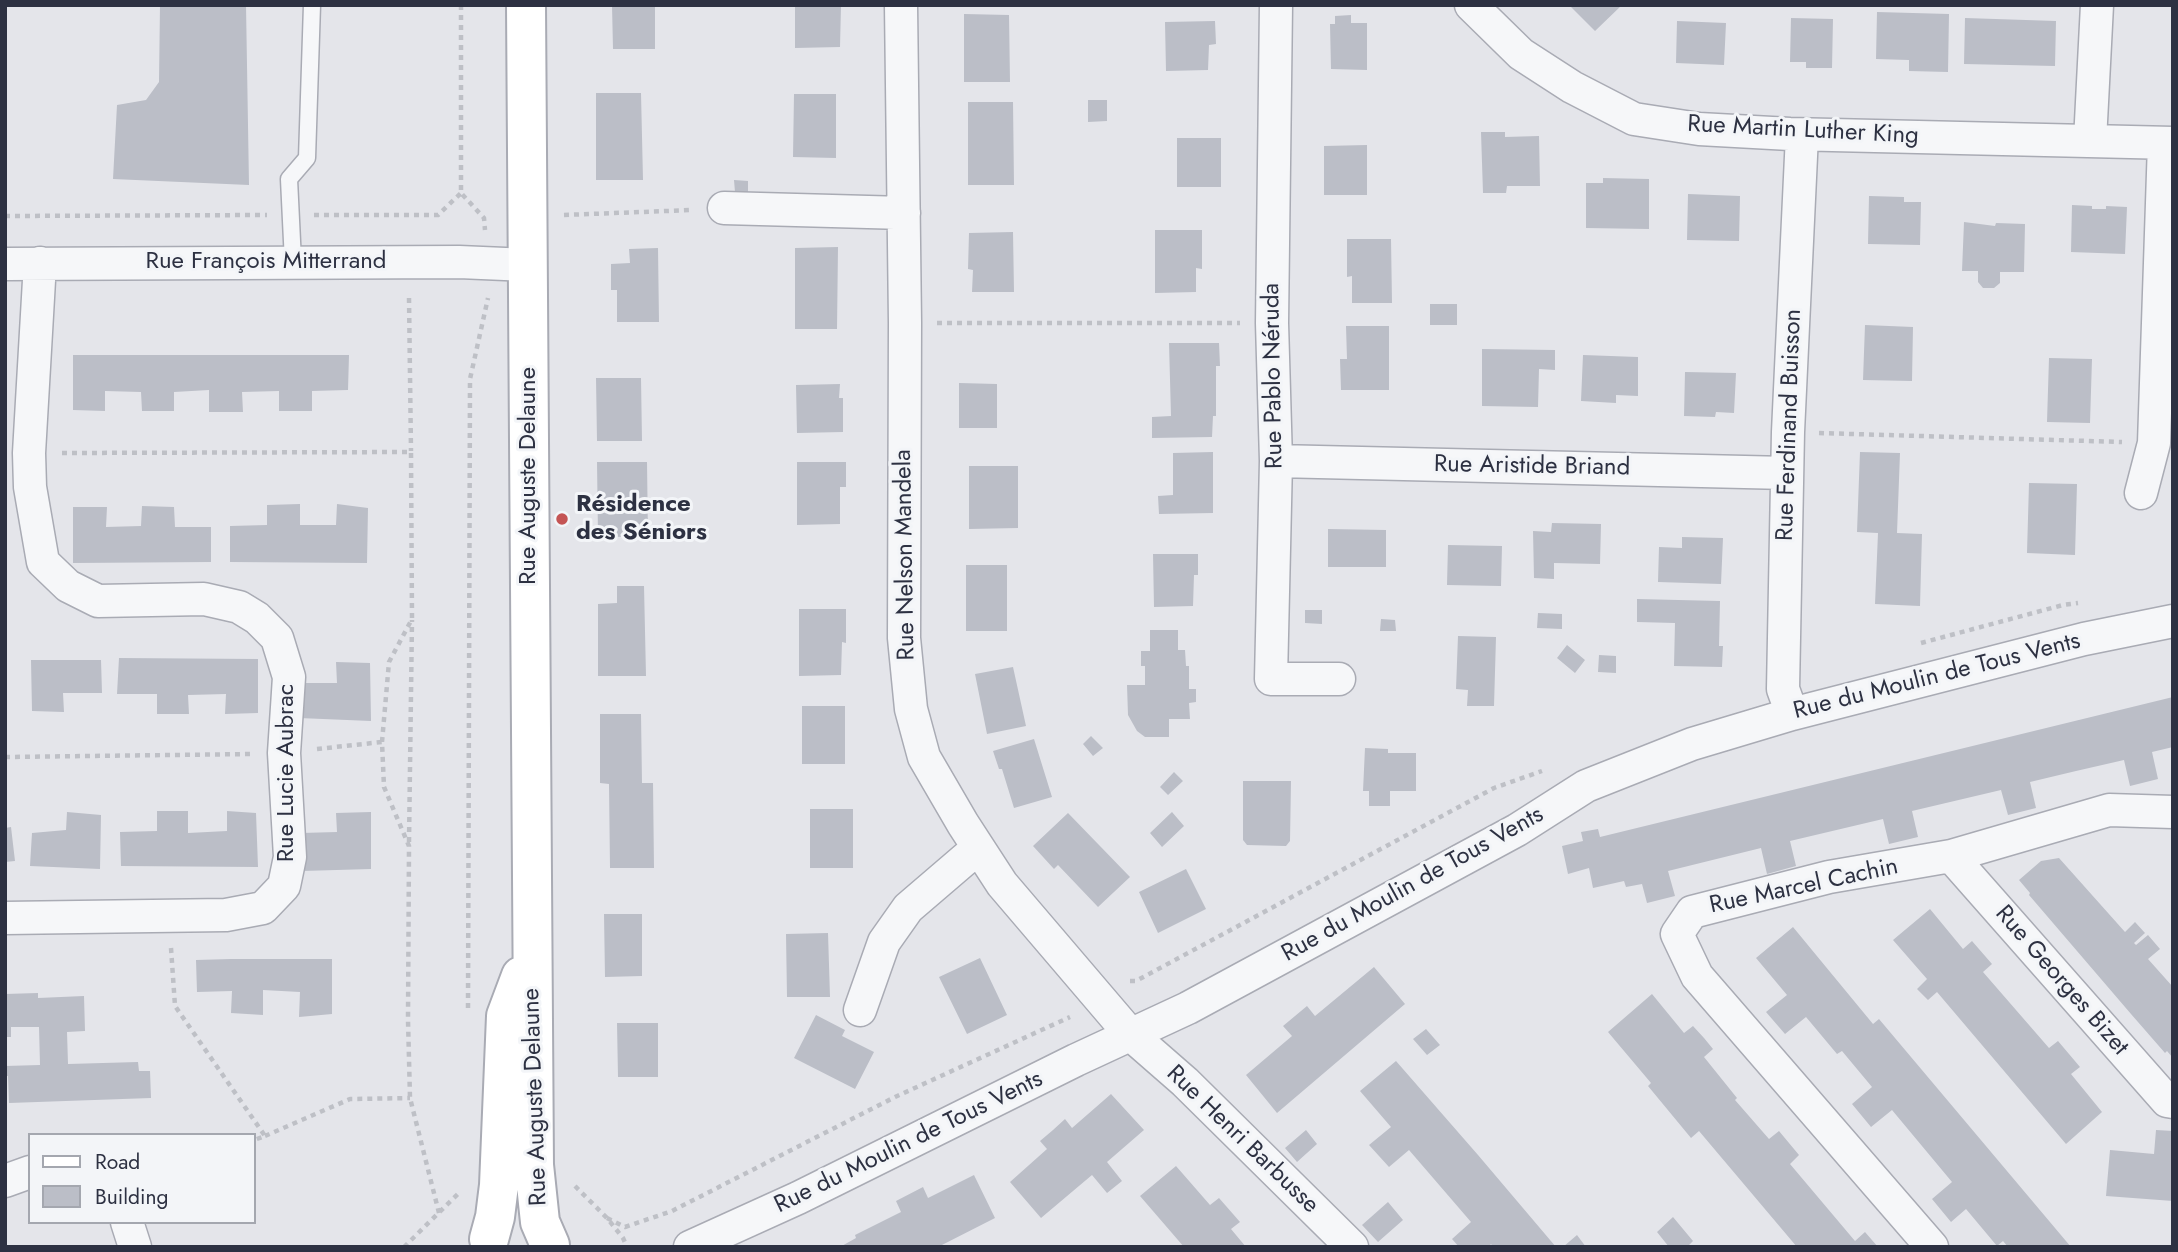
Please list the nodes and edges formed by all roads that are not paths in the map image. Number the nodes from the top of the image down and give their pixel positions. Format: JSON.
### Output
{"nodes":[{"id":1,"x":312,"y":5,"type":"edge"},
{"id":2,"x":526,"y":5,"type":"edge"},
{"id":3,"x":901,"y":5,"type":"edge"},
{"id":4,"x":1276,"y":5,"type":"edge"},
{"id":5,"x":1471,"y":5,"type":"edge"},
{"id":6,"x":2097,"y":5,"type":"edge"},
{"id":7,"x":1802,"y":135,"type":"junction"},
{"id":8,"x":2090,"y":141,"type":"junction"},
{"id":9,"x":2169,"y":143,"type":"edge"},
{"id":10,"x":724,"y":208,"type":"road end"},
{"id":11,"x":904,"y":214,"type":"junction"},
{"id":12,"x":293,"y":262,"type":"junction"},
{"id":13,"x":40,"y":263,"type":"junction"},
{"id":14,"x":5,"y":264,"type":"edge"},
{"id":15,"x":528,"y":265,"type":"junction"},
{"id":16,"x":1276,"y":461,"type":"junction"},
{"id":17,"x":1787,"y":473,"type":"junction"},
{"id":18,"x":2141,"y":493,"type":"dead end"},
{"id":19,"x":2173,"y":621,"type":"edge"},
{"id":20,"x":1339,"y":679,"type":"dead end"},
{"id":21,"x":1792,"y":714,"type":"junction"},
{"id":22,"x":2173,"y":812,"type":"edge"},
{"id":23,"x":978,"y":848,"type":"junction"},
{"id":24,"x":1951,"y":856,"type":"junction"},
{"id":25,"x":5,"y":918,"type":"edge"},
{"id":26,"x":531,"y":947,"type":"junction"},
{"id":27,"x":860,"y":1010,"type":"dead end"},
{"id":28,"x":1130,"y":1034,"type":"junction"},
{"id":29,"x":2173,"y":1102,"type":"edge"},
{"id":30,"x":28,"y":1173,"type":"edge"},
{"id":31,"x":5,"y":1181,"type":"edge"},
{"id":32,"x":128,"y":1224,"type":"edge"},
{"id":33,"x":481,"y":1243,"type":"edge"},
{"id":34,"x":551,"y":1246,"type":"edge"},
{"id":35,"x":135,"y":1247,"type":"edge"},
{"id":36,"x":690,"y":1247,"type":"edge"},
{"id":37,"x":1352,"y":1247,"type":"edge"},
{"id":38,"x":1932,"y":1247,"type":"edge"}],
"edges":[{"from":1,"to":12,"type":"lane"},
{"from":2,"to":15,"type":"street","name":"Rue Auguste Delaune"},
{"from":3,"to":11,"type":"street","name":"Rue Nelson Mandela"},
{"from":4,"to":16,"type":"street","name":"Rue Pablo Néruda"},
{"from":5,"to":7,"type":"street","name":"Rue Martin Luther King"},
{"from":6,"to":8,"type":"street"},
{"from":7,"to":8,"type":"street","name":"Rue Martin Luther King"},
{"from":7,"to":17,"type":"street","name":"Rue Ferdinand Buisson"},
{"from":8,"to":9,"type":"street","name":"Rue Martin Luther King"},
{"from":9,"to":18,"type":"street"},
{"from":10,"to":11,"type":"street"},
{"from":11,"to":23,"type":"street","name":"Rue Nelson Mandela"},
{"from":12,"to":13,"type":"street","name":"Rue François Mitterrand"},
{"from":12,"to":15,"type":"street","name":"Rue François Mitterrand"},
{"from":13,"to":14,"type":"street","name":"Rue François Mitterrand"},
{"from":13,"to":25,"type":"street","name":"Rue Lucie Aubrac"},
{"from":15,"to":26,"type":"street","name":"Rue Auguste Delaune"},
{"from":16,"to":17,"type":"street","name":"Rue Aristide Briand"},
{"from":16,"to":20,"type":"street","name":"Rue Pablo Néruda"},
{"from":17,"to":21,"type":"street","name":"Rue Ferdinand Buisson"},
{"from":19,"to":21,"type":"street","name":"Rue du Moulin de Tous Vents"},
{"from":21,"to":28,"type":"street","name":"Rue du Moulin de Tous Vents"},
{"from":22,"to":24,"type":"street","name":"Rue Marcel Cachin"},
{"from":23,"to":27,"type":"street"},
{"from":23,"to":28,"type":"street","name":"Rue Nelson Mandela"},
{"from":24,"to":29,"type":"street","name":"Rue Georges Bizet"},
{"from":24,"to":38,"type":"street","name":"Rue Marcel Cachin"},
{"from":26,"to":33,"type":"street","name":"Rue Auguste Delaune"},
{"from":26,"to":34,"type":"street","name":"Rue Auguste Delaune"},
{"from":28,"to":36,"type":"street","name":"Rue du Moulin de Tous Vents"},
{"from":28,"to":37,"type":"street","name":"Rue Henri Barbusse"},
{"from":30,"to":31,"type":"street"},
{"from":32,"to":35,"type":"street"},
{"from":33,"to":34,"type":"street"}]}
